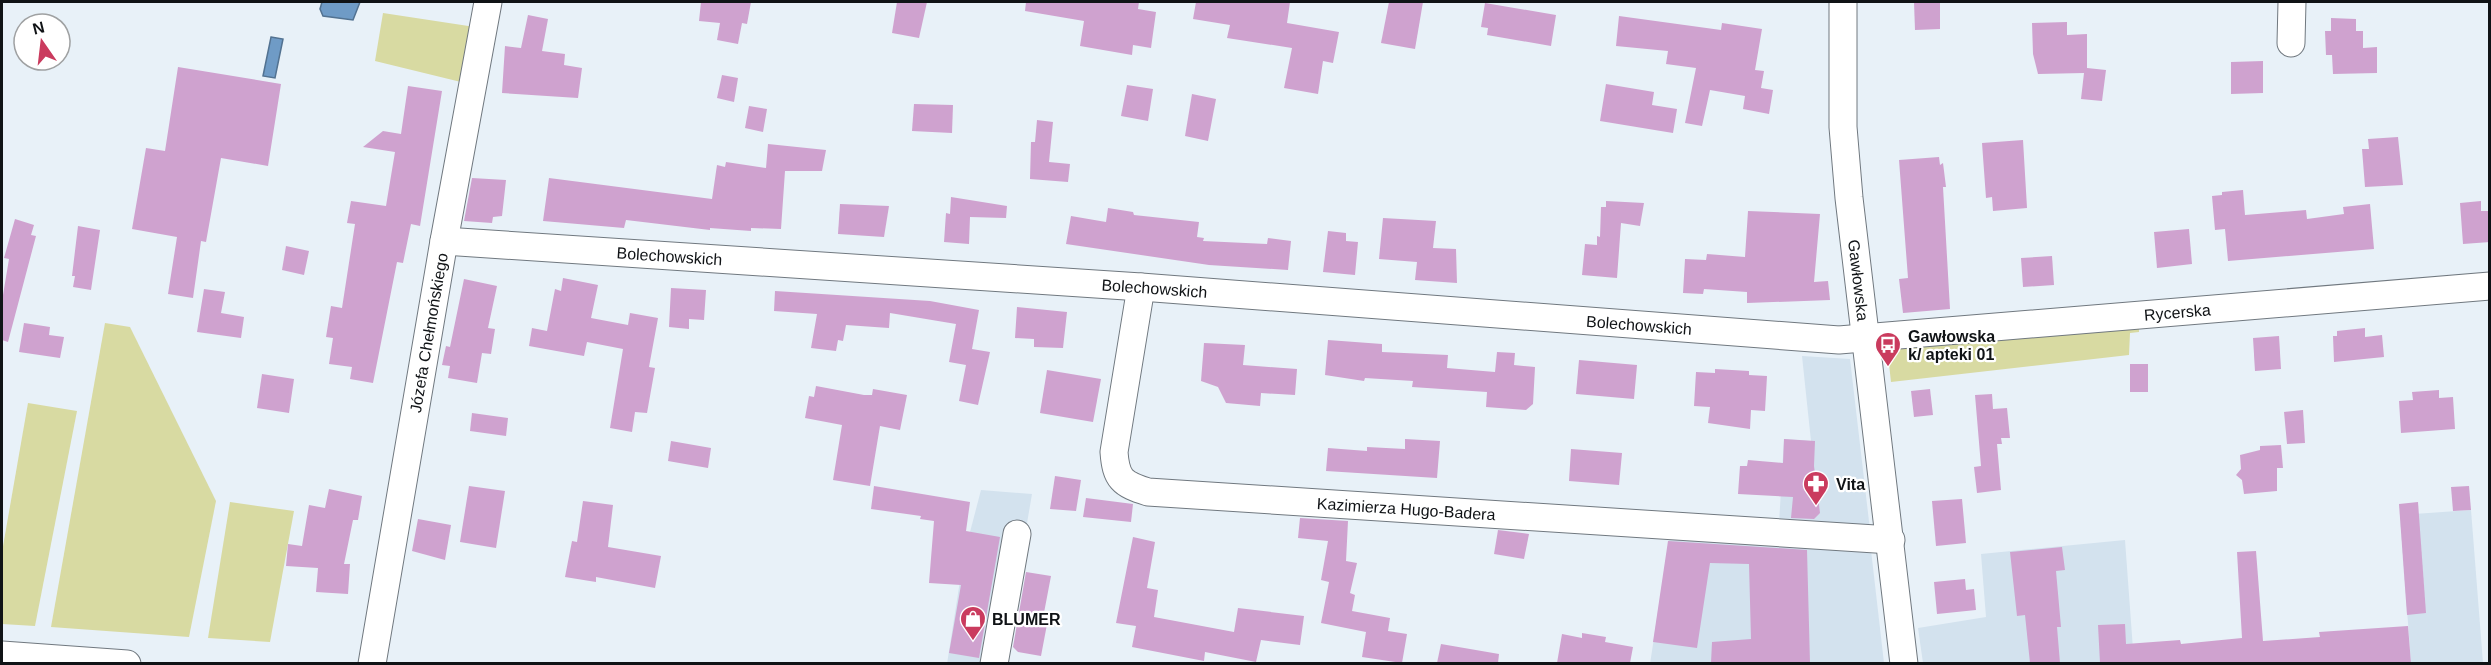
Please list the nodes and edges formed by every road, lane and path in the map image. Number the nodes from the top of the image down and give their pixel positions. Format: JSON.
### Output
{"nodes":[{"id":1,"x":488,"y":2,"type":"edge"},
{"id":2,"x":1843,"y":2,"type":"edge"},
{"id":3,"x":2292,"y":2,"type":"edge"},
{"id":4,"x":2291,"y":43,"type":"dead end"},
{"id":5,"x":444,"y":241,"type":"junction"},
{"id":6,"x":2490,"y":286,"type":"edge"},
{"id":7,"x":1141,"y":287,"type":"junction"},
{"id":8,"x":1866,"y":339,"type":"junction"},
{"id":9,"x":1017,"y":534,"type":"dead end"},
{"id":10,"x":1891,"y":540,"type":"junction"},
{"id":11,"x":2,"y":655,"type":"edge"},
{"id":12,"x":43,"y":661,"type":"edge"},
{"id":13,"x":127,"y":663,"type":"edge"},
{"id":14,"x":372,"y":663,"type":"edge"},
{"id":15,"x":994,"y":663,"type":"edge"},
{"id":16,"x":1904,"y":663,"type":"edge"}],
"edges":[{"from":1,"to":5,"type":"street","name":"Józefa Chełmońskiego"},
{"from":2,"to":8,"type":"street","name":"Gawłowska"},
{"from":3,"to":4,"type":"street"},
{"from":5,"to":7,"type":"street","name":"Bolechowskich"},
{"from":5,"to":14,"type":"street","name":"Józefa Chełmońskiego"},
{"from":6,"to":8,"type":"street","name":"Rycerska"},
{"from":7,"to":8,"type":"street","name":"Bolechowskich"},
{"from":7,"to":10,"type":"street","name":"Kazimierza Hugo-Badera"},
{"from":8,"to":10,"type":"street","name":"Gawłowska"},
{"from":9,"to":15,"type":"street"},
{"from":10,"to":16,"type":"street","name":"Gawłowska"},
{"from":11,"to":12,"type":"street"},
{"from":12,"to":13,"type":"street"}]}
